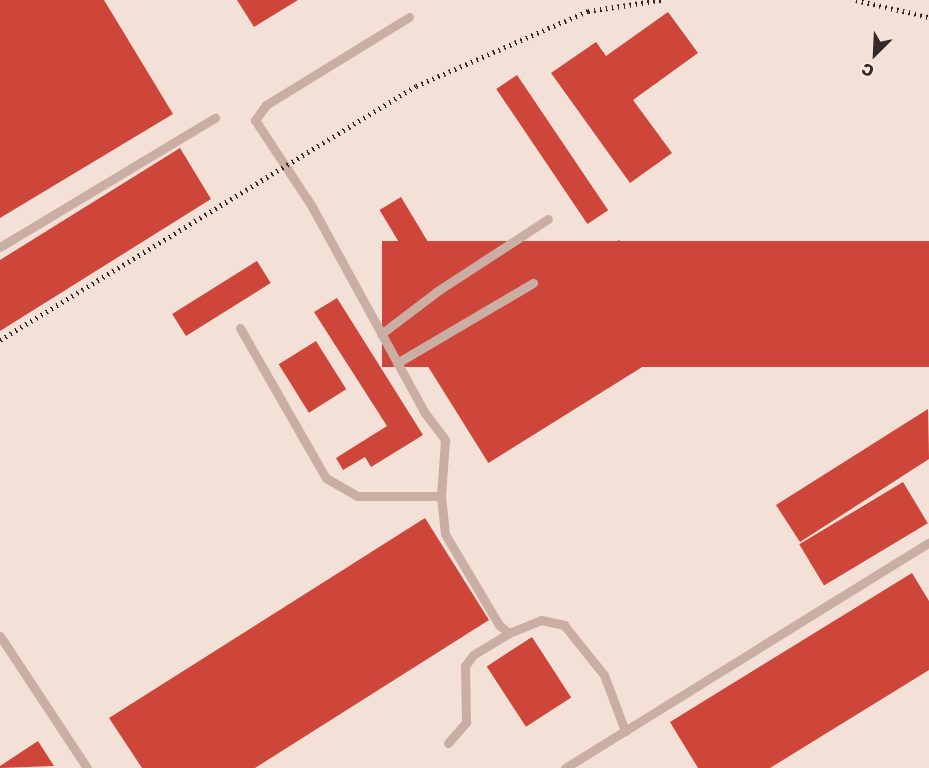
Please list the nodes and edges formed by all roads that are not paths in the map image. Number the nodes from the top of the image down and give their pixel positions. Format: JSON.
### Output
{"nodes":[{"id":1,"x":409,"y":17,"type":"dead end"},
{"id":2,"x":216,"y":118,"type":"dead end"},
{"id":3,"x":548,"y":219,"type":"dead end"},
{"id":4,"x":0,"y":247,"type":"edge"},
{"id":5,"x":533,"y":283,"type":"dead end"},
{"id":6,"x":240,"y":328,"type":"dead end"},
{"id":7,"x":381,"y":334,"type":"junction"},
{"id":8,"x":397,"y":363,"type":"junction"},
{"id":9,"x":441,"y":496,"type":"junction"},
{"id":10,"x":929,"y":542,"type":"edge"},
{"id":11,"x":509,"y":633,"type":"junction"},
{"id":12,"x":0,"y":636,"type":"edge"},
{"id":13,"x":625,"y":731,"type":"junction"},
{"id":14,"x":448,"y":743,"type":"dead end"},
{"id":15,"x":87,"y":768,"type":"edge"},
{"id":16,"x":565,"y":768,"type":"edge"}],
"edges":[{"from":1,"to":7,"type":"lane"},
{"from":2,"to":4,"type":"lane"},
{"from":3,"to":7,"type":"lane"},
{"from":5,"to":8,"type":"lane"},
{"from":6,"to":9,"type":"lane"},
{"from":7,"to":8,"type":"lane"},
{"from":8,"to":9,"type":"lane"},
{"from":9,"to":11,"type":"lane"},
{"from":10,"to":13,"type":"lane"},
{"from":11,"to":13,"type":"lane"},
{"from":11,"to":14,"type":"lane"},
{"from":12,"to":15,"type":"lane"},
{"from":13,"to":16,"type":"lane"}]}
